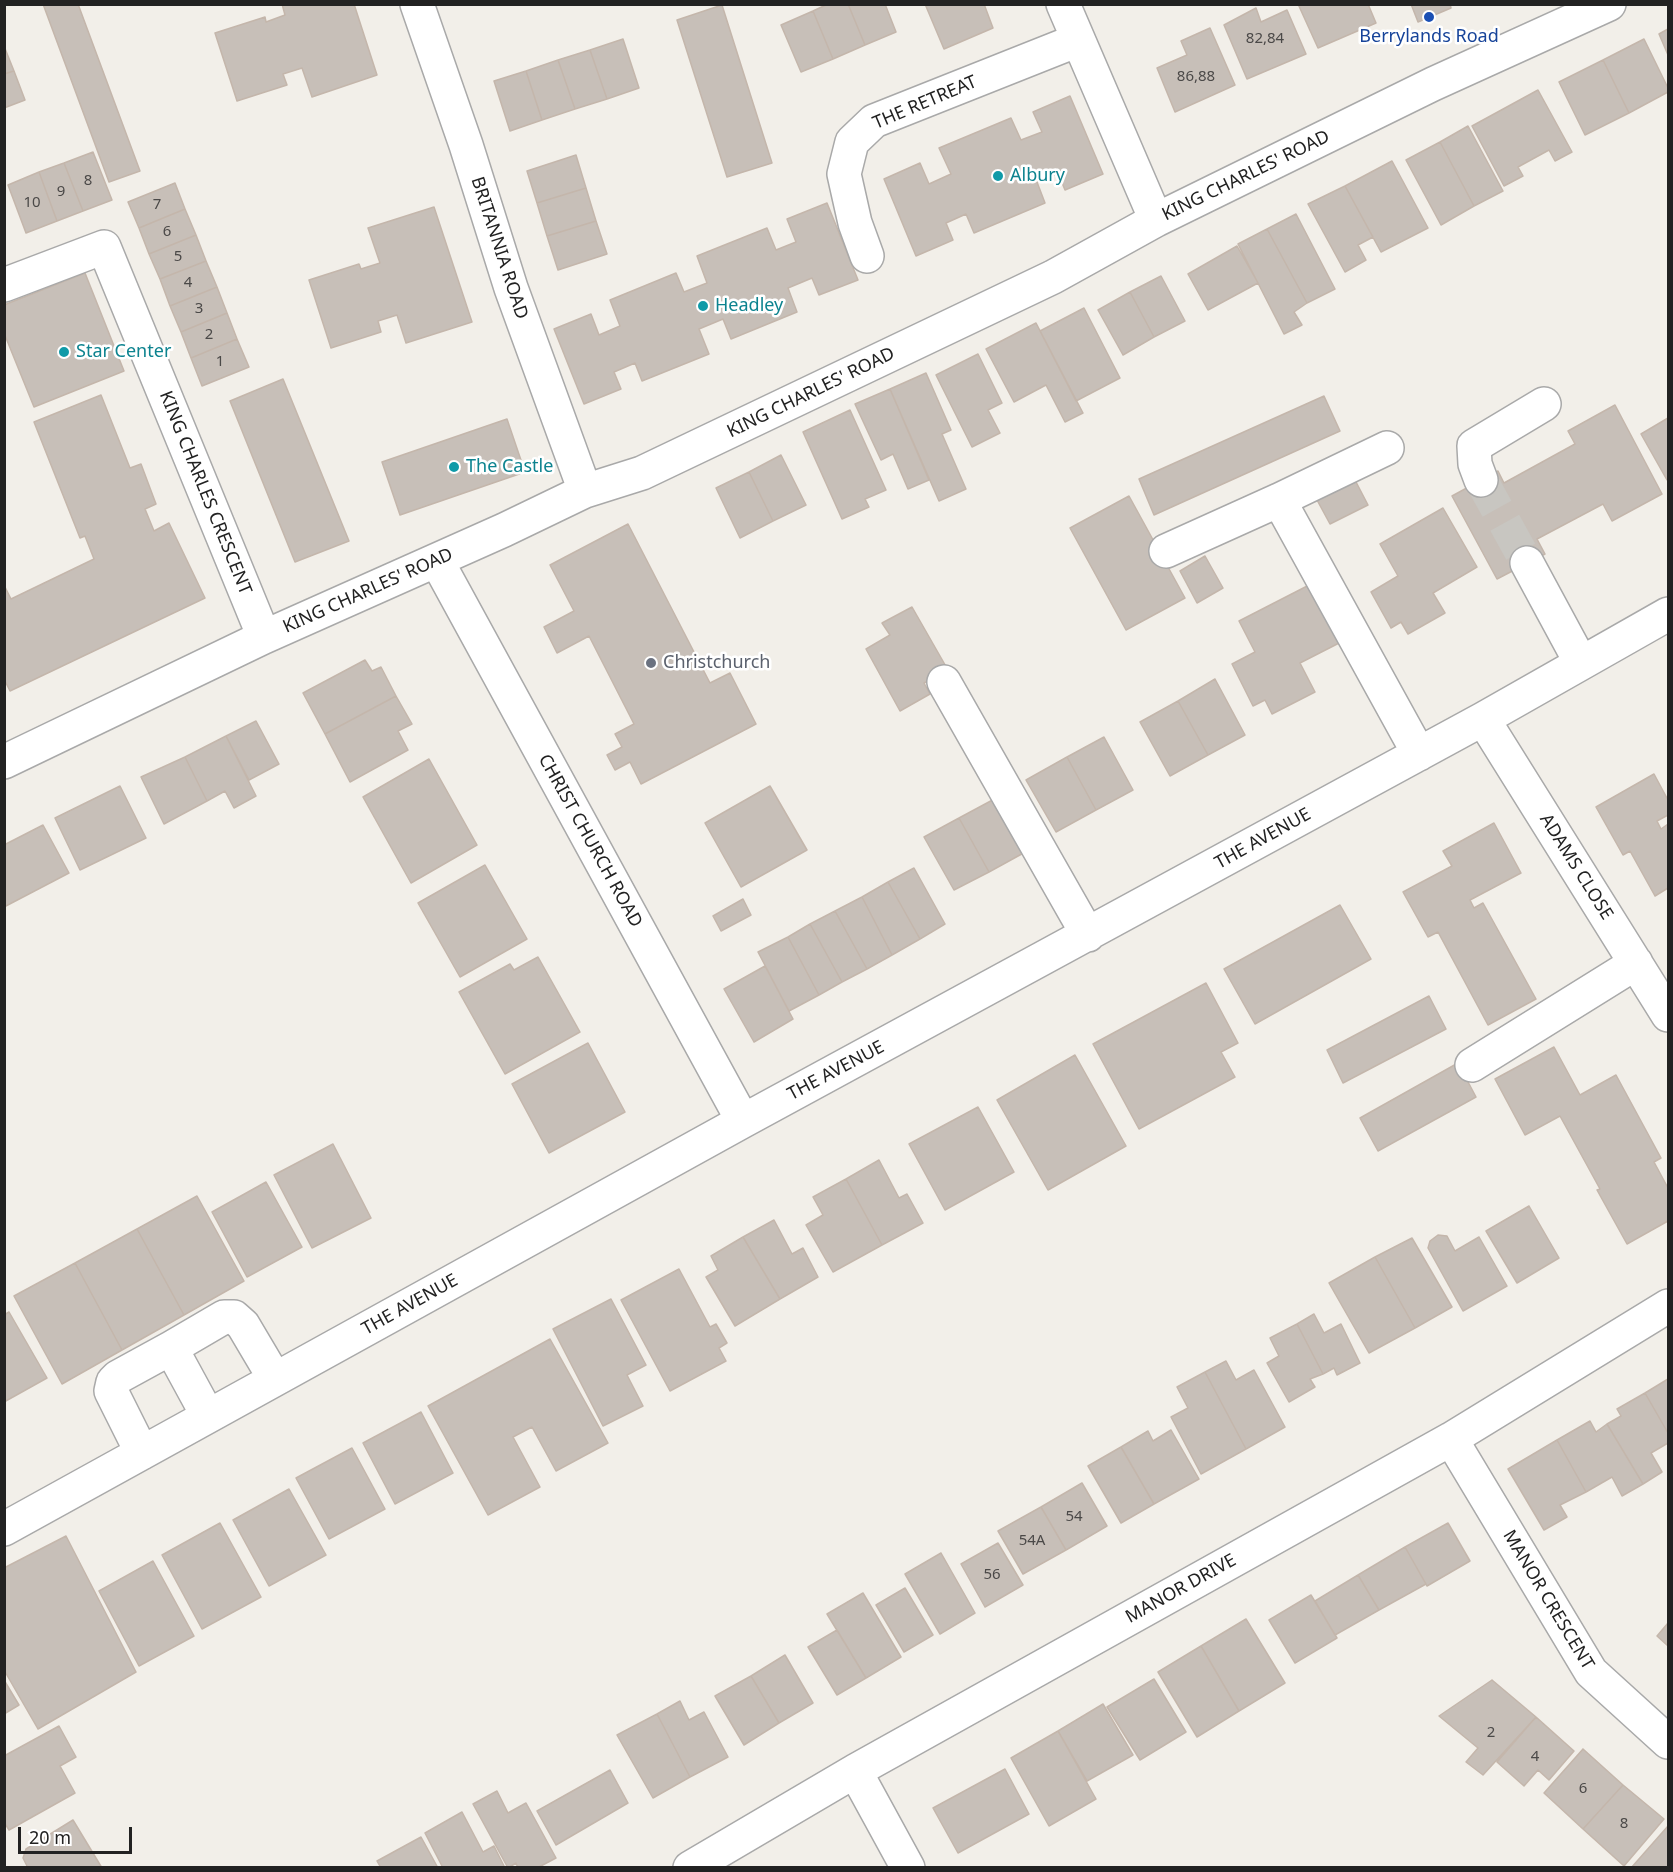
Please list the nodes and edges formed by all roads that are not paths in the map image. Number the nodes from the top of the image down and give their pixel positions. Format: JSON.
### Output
{"nodes":[{"id":1,"x":417,"y":4,"type":"edge"},
{"id":2,"x":1063,"y":4,"type":"edge"},
{"id":3,"x":1609,"y":4,"type":"edge"},
{"id":4,"x":1078,"y":39,"type":"junction"},
{"id":5,"x":1156,"y":220,"type":"junction"},
{"id":6,"x":867,"y":256,"type":"dead end"},
{"id":7,"x":5,"y":283,"type":"edge"},
{"id":8,"x":1544,"y":404,"type":"dead end"},
{"id":9,"x":1387,"y":448,"type":"dead end"},
{"id":10,"x":1481,"y":480,"type":"tunnel mouth"},
{"id":11,"x":585,"y":491,"type":"junction"},
{"id":12,"x":1279,"y":500,"type":"junction"},
{"id":13,"x":1167,"y":551,"type":"dead end"},
{"id":14,"x":437,"y":561,"type":"junction"},
{"id":15,"x":1527,"y":563,"type":"tunnel mouth"},
{"id":16,"x":1668,"y":614,"type":"edge"},
{"id":17,"x":264,"y":637,"type":"junction"},
{"id":18,"x":1581,"y":663,"type":"junction"},
{"id":19,"x":944,"y":682,"type":"dead end"},
{"id":20,"x":1483,"y":719,"type":"junction"},
{"id":21,"x":1419,"y":754,"type":"junction"},
{"id":22,"x":4,"y":762,"type":"edge"},
{"id":23,"x":1088,"y":935,"type":"junction"},
{"id":24,"x":1636,"y":963,"type":"junction"},
{"id":25,"x":1668,"y":1015,"type":"edge"},
{"id":26,"x":1472,"y":1065,"type":"dead end"},
{"id":27,"x":743,"y":1121,"type":"junction"},
{"id":28,"x":1668,"y":1306,"type":"edge"},
{"id":29,"x":171,"y":1348,"type":"junction"},
{"id":30,"x":275,"y":1379,"type":"junction"},
{"id":31,"x":208,"y":1416,"type":"junction"},
{"id":32,"x":1450,"y":1439,"type":"junction"},
{"id":33,"x":142,"y":1453,"type":"junction"},
{"id":34,"x":4,"y":1529,"type":"edge"},
{"id":35,"x":1668,"y":1742,"type":"edge"},
{"id":36,"x":855,"y":1771,"type":"junction"},
{"id":37,"x":690,"y":1868,"type":"edge"},
{"id":38,"x":908,"y":1868,"type":"edge"}],
"edges":[{"from":1,"to":11,"type":"street","name":"BRITANNIA ROAD"},
{"from":2,"to":4,"type":"street"},
{"from":3,"to":5,"type":"street","name":"KING CHARLES' ROAD"},
{"from":4,"to":5,"type":"street"},
{"from":4,"to":6,"type":"street","name":"THE RETREAT"},
{"from":5,"to":11,"type":"street","name":"KING CHARLES' ROAD"},
{"from":7,"to":17,"type":"street","name":"KING CHARLES CRESCENT"},
{"from":8,"to":10,"type":"street"},
{"from":9,"to":12,"type":"street"},
{"from":11,"to":14,"type":"street","name":"KING CHARLES' ROAD"},
{"from":12,"to":13,"type":"street"},
{"from":12,"to":21,"type":"street"},
{"from":14,"to":17,"type":"street","name":"KING CHARLES' ROAD"},
{"from":14,"to":27,"type":"street","name":"CHRIST CHURCH ROAD"},
{"from":15,"to":18,"type":"street"},
{"from":16,"to":18,"type":"street","name":"THE AVENUE"},
{"from":17,"to":22,"type":"street","name":"KING CHARLES' ROAD"},
{"from":18,"to":20,"type":"street","name":"THE AVENUE"},
{"from":19,"to":23,"type":"street"},
{"from":20,"to":21,"type":"street","name":"THE AVENUE"},
{"from":20,"to":24,"type":"street","name":"ADAMS CLOSE"},
{"from":21,"to":23,"type":"street","name":"THE AVENUE"},
{"from":23,"to":27,"type":"street","name":"THE AVENUE"},
{"from":24,"to":25,"type":"street","name":"ADAMS CLOSE"},
{"from":24,"to":26,"type":"street"},
{"from":27,"to":30,"type":"street","name":"THE AVENUE"},
{"from":28,"to":32,"type":"street","name":"MANOR DRIVE"},
{"from":29,"to":30,"type":"street"},
{"from":29,"to":31,"type":"street"},
{"from":29,"to":33,"type":"street"},
{"from":30,"to":31,"type":"street","name":"THE AVENUE"},
{"from":31,"to":33,"type":"street","name":"THE AVENUE"},
{"from":32,"to":35,"type":"street","name":"MANOR CRESCENT"},
{"from":32,"to":36,"type":"street","name":"MANOR DRIVE"},
{"from":33,"to":34,"type":"street","name":"THE AVENUE"},
{"from":36,"to":37,"type":"street","name":"MANOR DRIVE"},
{"from":36,"to":38,"type":"street"}]}
